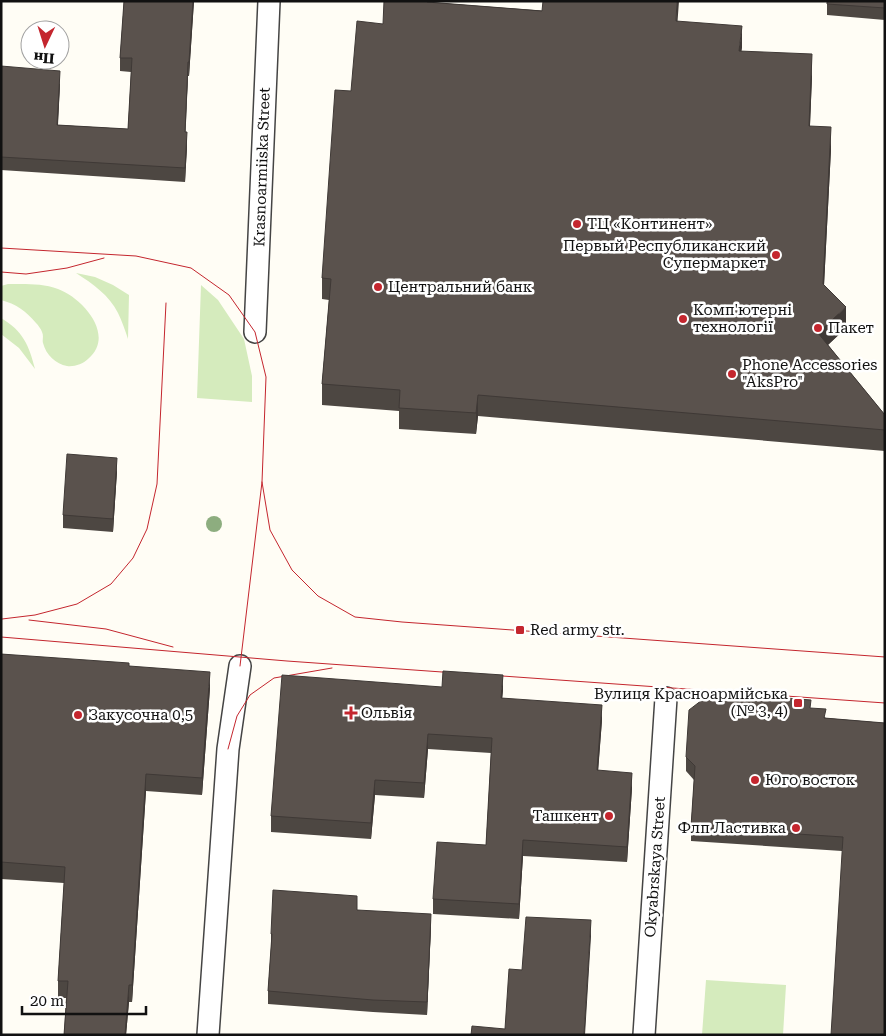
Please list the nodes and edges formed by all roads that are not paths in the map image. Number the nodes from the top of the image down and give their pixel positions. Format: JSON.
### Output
{"nodes":[{"id":1,"x":269,"y":1,"type":"edge"},
{"id":2,"x":256,"y":332,"type":"dead end"},
{"id":3,"x":240,"y":666,"type":"dead end"},
{"id":4,"x":666,"y":698,"type":"dead end"},
{"id":5,"x":208,"y":1035,"type":"edge"},
{"id":6,"x":644,"y":1035,"type":"edge"}],
"edges":[{"from":1,"to":2,"type":"lane","name":"Krasnoarmiiska Street"},
{"from":3,"to":5,"type":"lane"},
{"from":4,"to":6,"type":"lane","name":"Okyabrskaya Street"}]}
